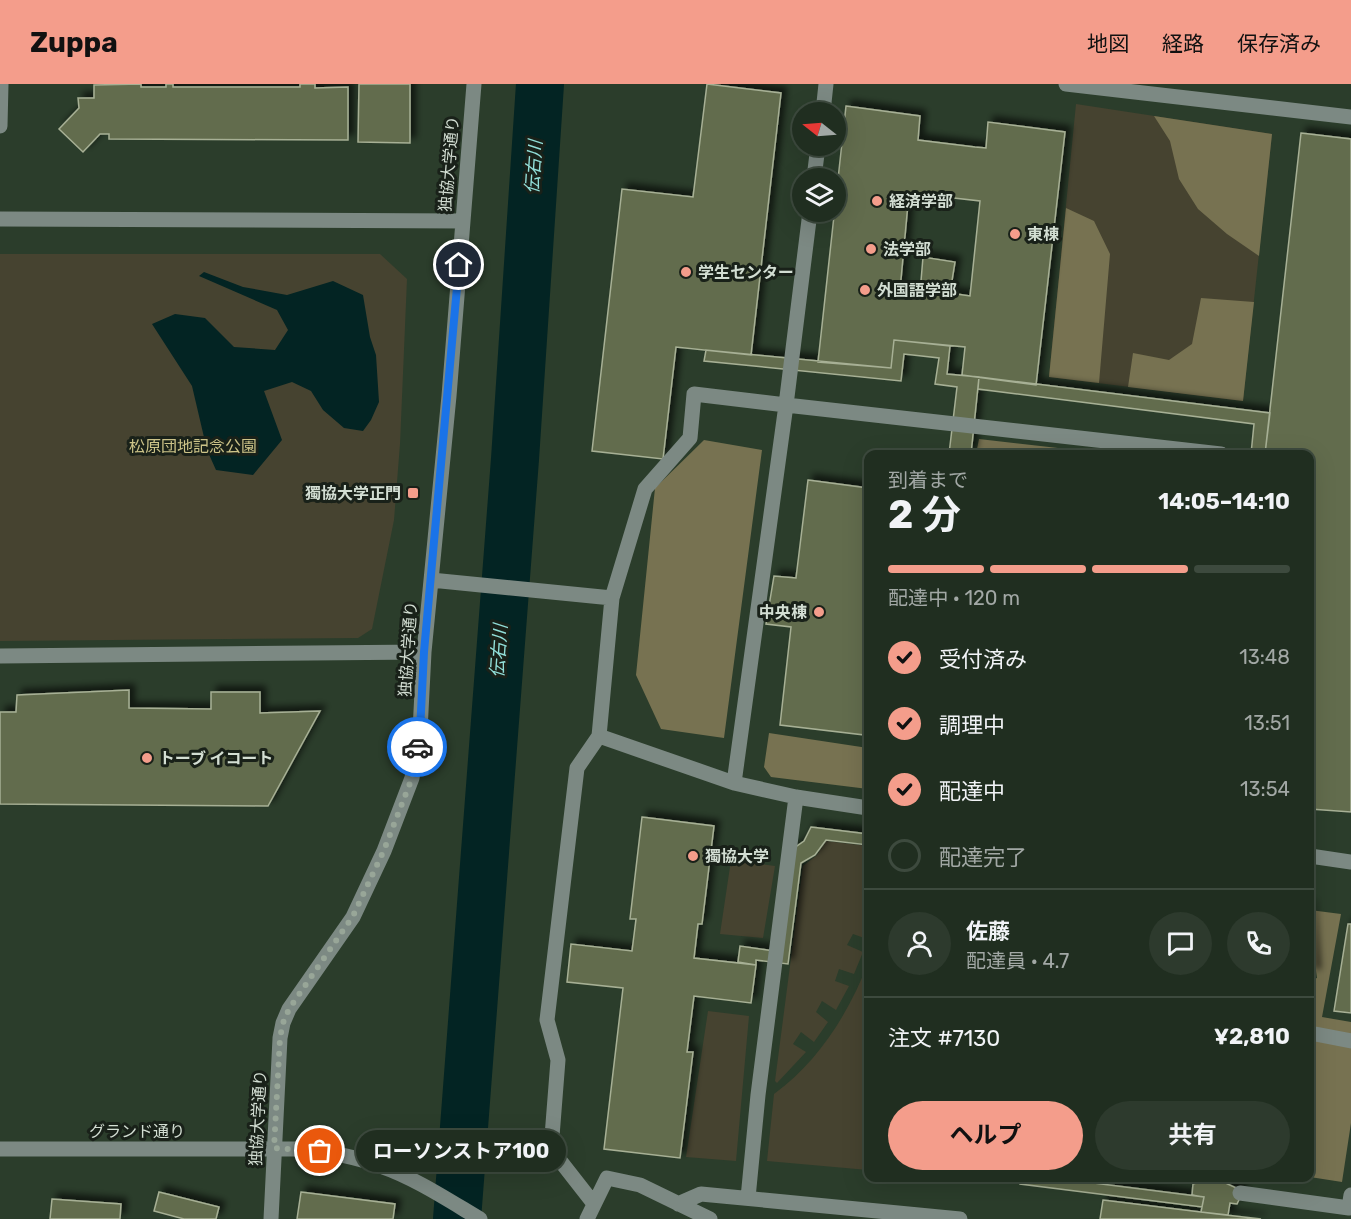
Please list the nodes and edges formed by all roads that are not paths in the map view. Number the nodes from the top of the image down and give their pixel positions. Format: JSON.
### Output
{"nodes":[{"id":1,"x":1,"y":84,"type":"edge"},
{"id":2,"x":474,"y":84,"type":"edge"},
{"id":3,"x":826,"y":84,"type":"edge"},
{"id":4,"x":1066,"y":84,"type":"edge"},
{"id":5,"x":824,"y":102,"type":"edge"},
{"id":6,"x":1351,"y":117,"type":"edge"},
{"id":7,"x":0,"y":126,"type":"edge"},
{"id":8,"x":0,"y":219,"type":"edge"},
{"id":9,"x":463,"y":221,"type":"junction"},
{"id":10,"x":809,"y":222,"type":"edge"},
{"id":11,"x":786,"y":405,"type":"junction"},
{"id":12,"x":1185,"y":450,"type":"edge"},
{"id":13,"x":431,"y":580,"type":"junction"},
{"id":14,"x":612,"y":598,"type":"junction"},
{"id":15,"x":424,"y":652,"type":"junction"},
{"id":16,"x":0,"y":656,"type":"edge"},
{"id":17,"x":599,"y":736,"type":"junction"},
{"id":18,"x":734,"y":783,"type":"junction"},
{"id":19,"x":796,"y":797,"type":"junction"},
{"id":20,"x":864,"y":807,"type":"edge"},
{"id":21,"x":1314,"y":857,"type":"edge"},
{"id":22,"x":1351,"y":862,"type":"edge"},
{"id":23,"x":1314,"y":1034,"type":"edge"},
{"id":24,"x":1351,"y":1041,"type":"edge"},
{"id":25,"x":274,"y":1148,"type":"junction"},
{"id":26,"x":0,"y":1149,"type":"edge"},
{"id":27,"x":1240,"y":1193,"type":"dead end"},
{"id":28,"x":748,"y":1198,"type":"junction"},
{"id":29,"x":594,"y":1204,"type":"junction"},
{"id":30,"x":678,"y":1204,"type":"junction"},
{"id":31,"x":1349,"y":1207,"type":"edge"},
{"id":32,"x":475,"y":1216,"type":"edge"},
{"id":33,"x":270,"y":1219,"type":"edge"},
{"id":34,"x":587,"y":1219,"type":"edge"},
{"id":35,"x":710,"y":1219,"type":"edge"},
{"id":36,"x":960,"y":1219,"type":"edge"}],
"edges":[{"from":1,"to":7,"type":"street"},
{"from":2,"to":9,"type":"street","name":"独協大学通り"},
{"from":3,"to":5,"type":"street"},
{"from":4,"to":6,"type":"street"},
{"from":8,"to":9,"type":"street"},
{"from":9,"to":13,"type":"street","name":"独協大学通り"},
{"from":10,"to":11,"type":"street"},
{"from":11,"to":12,"type":"street"},
{"from":11,"to":14,"type":"street"},
{"from":11,"to":18,"type":"street"},
{"from":13,"to":14,"type":"street"},
{"from":13,"to":15,"type":"street","name":"独協大学通り"},
{"from":14,"to":17,"type":"street"},
{"from":15,"to":16,"type":"street"},
{"from":15,"to":25,"type":"street","name":"独協大学通り"},
{"from":17,"to":18,"type":"street"},
{"from":17,"to":29,"type":"street"},
{"from":18,"to":19,"type":"street"},
{"from":19,"to":20,"type":"street"},
{"from":19,"to":28,"type":"street"},
{"from":21,"to":22,"type":"street"},
{"from":23,"to":24,"type":"street"},
{"from":25,"to":26,"type":"street","name":"グランド通り"},
{"from":25,"to":32,"type":"street","name":"グランド通り"},
{"from":25,"to":33,"type":"street","name":"独協大学通り"},
{"from":27,"to":31,"type":"street"},
{"from":28,"to":30,"type":"street"},
{"from":28,"to":36,"type":"street"},
{"from":29,"to":30,"type":"street"},
{"from":29,"to":34,"type":"street"},
{"from":30,"to":35,"type":"street"}]}
